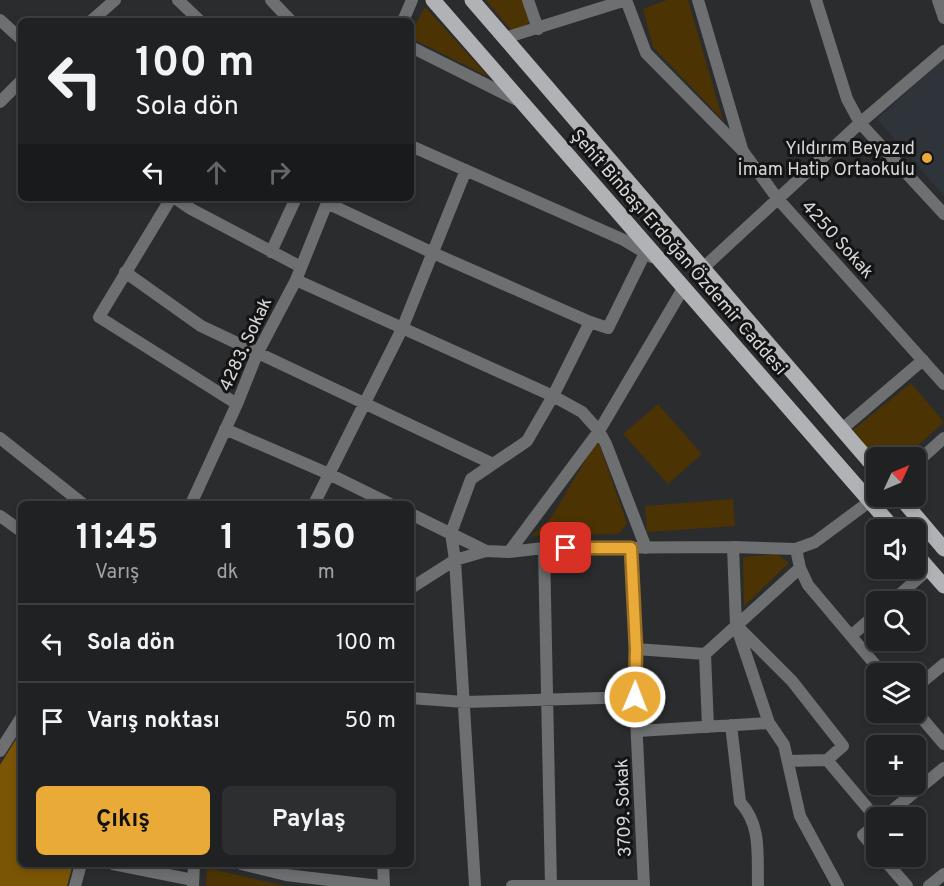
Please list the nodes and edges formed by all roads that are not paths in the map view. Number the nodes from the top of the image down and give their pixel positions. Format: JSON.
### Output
{"nodes":[{"id":1,"x":178,"y":0,"type":"edge"},
{"id":2,"x":271,"y":0,"type":"edge"},
{"id":3,"x":412,"y":0,"type":"edge"},
{"id":4,"x":433,"y":0,"type":"edge"},
{"id":5,"x":472,"y":0,"type":"edge"},
{"id":6,"x":528,"y":0,"type":"edge"},
{"id":7,"x":626,"y":0,"type":"edge"},
{"id":8,"x":698,"y":0,"type":"edge"},
{"id":9,"x":816,"y":0,"type":"edge"},
{"id":10,"x":938,"y":0,"type":"edge"},
{"id":11,"x":112,"y":1,"type":"edge"},
{"id":12,"x":94,"y":18,"type":"edge"},
{"id":13,"x":197,"y":18,"type":"edge"},
{"id":14,"x":288,"y":18,"type":"edge"},
{"id":15,"x":404,"y":18,"type":"edge"},
{"id":16,"x":944,"y":18,"type":"edge"},
{"id":17,"x":0,"y":20,"type":"edge"},
{"id":18,"x":538,"y":28,"type":"junction"},
{"id":19,"x":18,"y":36,"type":"edge"},
{"id":20,"x":505,"y":38,"type":"junction"},
{"id":21,"x":414,"y":48,"type":"edge"},
{"id":22,"x":944,"y":51,"type":"edge"},
{"id":23,"x":18,"y":87,"type":"edge"},
{"id":24,"x":0,"y":102,"type":"edge"},
{"id":25,"x":523,"y":103,"type":"junction"},
{"id":26,"x":860,"y":123,"type":"junction"},
{"id":27,"x":414,"y":147,"type":"edge"},
{"id":28,"x":742,"y":150,"type":"junction"},
{"id":29,"x":466,"y":170,"type":"junction"},
{"id":30,"x":777,"y":198,"type":"junction"},
{"id":31,"x":171,"y":201,"type":"edge"},
{"id":32,"x":178,"y":201,"type":"edge"},
{"id":33,"x":295,"y":201,"type":"edge"},
{"id":34,"x":328,"y":201,"type":"edge"},
{"id":35,"x":330,"y":201,"type":"edge"},
{"id":36,"x":944,"y":214,"type":"edge"},
{"id":37,"x":271,"y":252,"type":"junction"},
{"id":38,"x":645,"y":253,"type":"junction"},
{"id":39,"x":433,"y":254,"type":"junction"},
{"id":40,"x":665,"y":265,"type":"junction"},
{"id":41,"x":301,"y":267,"type":"junction"},
{"id":42,"x":703,"y":268,"type":"junction"},
{"id":43,"x":125,"y":272,"type":"junction"},
{"id":44,"x":296,"y":280,"type":"junction"},
{"id":45,"x":684,"y":287,"type":"junction"},
{"id":46,"x":590,"y":322,"type":"junction"},
{"id":47,"x":402,"y":329,"type":"junction"},
{"id":48,"x":257,"y":354,"type":"junction"},
{"id":49,"x":923,"y":360,"type":"junction"},
{"id":50,"x":944,"y":384,"type":"edge"},
{"id":51,"x":553,"y":396,"type":"junction"},
{"id":52,"x":365,"y":403,"type":"junction"},
{"id":53,"x":237,"y":404,"type":"junction"},
{"id":54,"x":225,"y":429,"type":"junction"},
{"id":55,"x":842,"y":429,"type":"junction"},
{"id":56,"x":599,"y":431,"type":"junction"},
{"id":57,"x":0,"y":438,"type":"edge"},
{"id":58,"x":944,"y":438,"type":"edge"},
{"id":59,"x":926,"y":454,"type":"edge"},
{"id":60,"x":866,"y":458,"type":"edge"},
{"id":61,"x":493,"y":464,"type":"junction"},
{"id":62,"x":329,"y":474,"type":"junction"},
{"id":63,"x":866,"y":490,"type":"edge"},
{"id":64,"x":79,"y":501,"type":"edge"},
{"id":65,"x":194,"y":501,"type":"edge"},
{"id":66,"x":316,"y":501,"type":"edge"},
{"id":67,"x":384,"y":501,"type":"edge"},
{"id":68,"x":866,"y":505,"type":"edge"},
{"id":69,"x":908,"y":507,"type":"edge"},
{"id":70,"x":414,"y":515,"type":"edge"},
{"id":71,"x":0,"y":516,"type":"edge"},
{"id":72,"x":18,"y":529,"type":"edge"},
{"id":73,"x":451,"y":533,"type":"junction"},
{"id":74,"x":733,"y":546,"type":"junction"},
{"id":75,"x":544,"y":548,"type":"junction"},
{"id":76,"x":631,"y":548,"type":"junction"},
{"id":77,"x":646,"y":548,"type":"junction"},
{"id":78,"x":796,"y":549,"type":"junction"},
{"id":79,"x":944,"y":549,"type":"edge"},
{"id":80,"x":486,"y":551,"type":"junction"},
{"id":81,"x":510,"y":552,"type":"junction"},
{"id":82,"x":455,"y":560,"type":"junction"},
{"id":83,"x":926,"y":566,"type":"edge"},
{"id":84,"x":800,"y":568,"type":"junction"},
{"id":85,"x":929,"y":569,"type":"junction"},
{"id":86,"x":414,"y":586,"type":"edge"},
{"id":87,"x":944,"y":586,"type":"edge"},
{"id":88,"x":904,"y":591,"type":"edge"},
{"id":89,"x":866,"y":623,"type":"edge"},
{"id":90,"x":736,"y":625,"type":"junction"},
{"id":91,"x":851,"y":636,"type":"junction"},
{"id":92,"x":636,"y":649,"type":"junction"},
{"id":93,"x":705,"y":654,"type":"junction"},
{"id":94,"x":874,"y":663,"type":"edge"},
{"id":95,"x":944,"y":664,"type":"edge"},
{"id":96,"x":926,"y":679,"type":"edge"},
{"id":97,"x":635,"y":697,"type":"junction"},
{"id":98,"x":414,"y":698,"type":"edge"},
{"id":99,"x":548,"y":699,"type":"junction"},
{"id":100,"x":464,"y":702,"type":"junction"},
{"id":101,"x":18,"y":723,"type":"edge"},
{"id":102,"x":768,"y":723,"type":"junction"},
{"id":103,"x":926,"y":723,"type":"edge"},
{"id":104,"x":731,"y":725,"type":"junction"},
{"id":105,"x":708,"y":727,"type":"junction"},
{"id":106,"x":638,"y":731,"type":"junction"},
{"id":107,"x":944,"y":744,"type":"edge"},
{"id":108,"x":0,"y":751,"type":"edge"},
{"id":109,"x":827,"y":760,"type":"junction"},
{"id":110,"x":788,"y":761,"type":"junction"},
{"id":111,"x":944,"y":768,"type":"edge"},
{"id":112,"x":867,"y":807,"type":"edge"},
{"id":113,"x":896,"y":807,"type":"edge"},
{"id":114,"x":80,"y":867,"type":"edge"},
{"id":115,"x":126,"y":867,"type":"edge"},
{"id":116,"x":194,"y":867,"type":"edge"},
{"id":117,"x":264,"y":867,"type":"edge"},
{"id":118,"x":383,"y":867,"type":"edge"},
{"id":119,"x":891,"y":867,"type":"edge"},
{"id":120,"x":288,"y":870,"type":"edge"},
{"id":121,"x":944,"y":874,"type":"edge"},
{"id":122,"x":193,"y":883,"type":"edge"},
{"id":123,"x":75,"y":886,"type":"edge"},
{"id":124,"x":382,"y":886,"type":"edge"},
{"id":125,"x":475,"y":886,"type":"edge"},
{"id":126,"x":512,"y":886,"type":"edge"},
{"id":127,"x":529,"y":886,"type":"edge"},
{"id":128,"x":551,"y":886,"type":"edge"},
{"id":129,"x":644,"y":886,"type":"edge"},
{"id":130,"x":758,"y":886,"type":"edge"},
{"id":131,"x":838,"y":886,"type":"edge"},
{"id":132,"x":907,"y":886,"type":"edge"},
{"id":133,"x":930,"y":886,"type":"edge"}],
"edges":[{"from":1,"to":13,"type":"street"},
{"from":2,"to":14,"type":"street"},
{"from":3,"to":15,"type":"street"},
{"from":4,"to":25,"type":"main road","name":"Şehit Binbaşı Erdoğan Özdemir Caddesi"},
{"from":5,"to":20,"type":"main road","name":"Şehit Binbaşı Erdoğan Özdemir Caddesi"},
{"from":6,"to":18,"type":"street"},
{"from":7,"to":18,"type":"street"},
{"from":7,"to":28,"type":"street","name":"4250 Sokak"},
{"from":8,"to":28,"type":"street"},
{"from":9,"to":26,"type":"street"},
{"from":10,"to":16,"type":"street"},
{"from":11,"to":12,"type":"street"},
{"from":17,"to":19,"type":"street"},
{"from":18,"to":20,"type":"street"},
{"from":20,"to":42,"type":"main road","name":"Şehit Binbaşı Erdoğan Özdemir Caddesi"},
{"from":21,"to":25,"type":"street"},
{"from":22,"to":26,"type":"street"},
{"from":23,"to":24,"type":"street"},
{"from":25,"to":40,"type":"main road","name":"Şehit Binbaşı Erdoğan Özdemir Caddesi"},
{"from":26,"to":30,"type":"street"},
{"from":26,"to":36,"type":"street"},
{"from":27,"to":29,"type":"street"},
{"from":28,"to":30,"type":"street","name":"4250 Sokak"},
{"from":29,"to":38,"type":"street"},
{"from":29,"to":39,"type":"street"},
{"from":30,"to":42,"type":"street"},
{"from":30,"to":49,"type":"street","name":"4250 Sokak"},
{"from":31,"to":43,"type":"street"},
{"from":32,"to":37,"type":"street"},
{"from":33,"to":37,"type":"street"},
{"from":34,"to":41,"type":"street","name":"4283. Sokak"},
{"from":35,"to":39,"type":"street"},
{"from":37,"to":41,"type":"street"},
{"from":38,"to":40,"type":"street"},
{"from":38,"to":46,"type":"street"},
{"from":39,"to":46,"type":"street"},
{"from":39,"to":47,"type":"street"},
{"from":40,"to":45,"type":"main road","name":"Şehit Binbaşı Erdoğan Özdemir Caddesi"},
{"from":41,"to":44,"type":"street","name":"4283. Sokak"},
{"from":42,"to":55,"type":"main road","name":"Şehit Binbaşı Erdoğan Özdemir Caddesi"},
{"from":43,"to":48,"type":"street"},
{"from":43,"to":53,"type":"street"},
{"from":44,"to":47,"type":"street"},
{"from":44,"to":48,"type":"street","name":"4283. Sokak"},
{"from":45,"to":56,"type":"street"},
{"from":45,"to":63,"type":"main road","name":"Şehit Binbaşı Erdoğan Özdemir Caddesi"},
{"from":46,"to":51,"type":"street"},
{"from":47,"to":51,"type":"street"},
{"from":47,"to":52,"type":"street"},
{"from":48,"to":52,"type":"street"},
{"from":48,"to":53,"type":"street","name":"4283. Sokak"},
{"from":49,"to":50,"type":"street","name":"4250 Sokak"},
{"from":49,"to":55,"type":"street"},
{"from":51,"to":56,"type":"street"},
{"from":51,"to":61,"type":"street"},
{"from":52,"to":61,"type":"street"},
{"from":52,"to":62,"type":"street"},
{"from":53,"to":54,"type":"street","name":"4283. Sokak"},
{"from":54,"to":62,"type":"street"},
{"from":54,"to":65,"type":"street","name":"4283. Sokak"},
{"from":55,"to":60,"type":"main road","name":"Şehit Binbaşı Erdoğan Özdemir Caddesi"},
{"from":56,"to":77,"type":"street"},
{"from":56,"to":81,"type":"street"},
{"from":57,"to":64,"type":"street"},
{"from":58,"to":59,"type":"street"},
{"from":61,"to":73,"type":"street"},
{"from":62,"to":66,"type":"street"},
{"from":62,"to":67,"type":"street"},
{"from":68,"to":78,"type":"street"},
{"from":69,"to":79,"type":"main road"},
{"from":70,"to":73,"type":"street"},
{"from":71,"to":72,"type":"street"},
{"from":73,"to":80,"type":"street"},
{"from":73,"to":82,"type":"street"},
{"from":74,"to":77,"type":"street"},
{"from":74,"to":78,"type":"street"},
{"from":74,"to":90,"type":"street"},
{"from":75,"to":76,"type":"street"},
{"from":75,"to":81,"type":"street"},
{"from":75,"to":99,"type":"street"},
{"from":76,"to":77,"type":"street"},
{"from":76,"to":92,"type":"street","name":"3709. Sokak"},
{"from":78,"to":84,"type":"street"},
{"from":80,"to":81,"type":"street"},
{"from":80,"to":82,"type":"street"},
{"from":82,"to":86,"type":"street"},
{"from":82,"to":100,"type":"street"},
{"from":83,"to":85,"type":"main road"},
{"from":84,"to":90,"type":"street"},
{"from":84,"to":91,"type":"street"},
{"from":85,"to":87,"type":"main road"},
{"from":85,"to":88,"type":"street"},
{"from":89,"to":91,"type":"street"},
{"from":90,"to":93,"type":"street"},
{"from":90,"to":102,"type":"street"},
{"from":90,"to":109,"type":"street"},
{"from":91,"to":94,"type":"street"},
{"from":92,"to":93,"type":"street"},
{"from":92,"to":97,"type":"street","name":"3709. Sokak"},
{"from":93,"to":105,"type":"street"},
{"from":95,"to":96,"type":"street"},
{"from":97,"to":99,"type":"street"},
{"from":97,"to":106,"type":"street","name":"3709. Sokak"},
{"from":98,"to":100,"type":"street"},
{"from":99,"to":100,"type":"street"},
{"from":99,"to":128,"type":"street"},
{"from":100,"to":125,"type":"street"},
{"from":101,"to":108,"type":"street"},
{"from":102,"to":104,"type":"street"},
{"from":102,"to":110,"type":"street"},
{"from":103,"to":107,"type":"street"},
{"from":104,"to":105,"type":"street"},
{"from":104,"to":130,"type":"street"},
{"from":105,"to":106,"type":"street"},
{"from":106,"to":129,"type":"street","name":"3709. Sokak"},
{"from":109,"to":110,"type":"street"},
{"from":109,"to":112,"type":"street"},
{"from":110,"to":131,"type":"street"},
{"from":111,"to":113,"type":"street"},
{"from":114,"to":123,"type":"street"},
{"from":115,"to":122,"type":"street"},
{"from":116,"to":122,"type":"street"},
{"from":117,"to":120,"type":"street"},
{"from":118,"to":124,"type":"street"},
{"from":119,"to":132,"type":"street"},
{"from":120,"to":124,"type":"street"},
{"from":121,"to":133,"type":"street"},
{"from":126,"to":127,"type":"street"},
{"from":127,"to":128,"type":"street"},
{"from":128,"to":129,"type":"street"}]}
